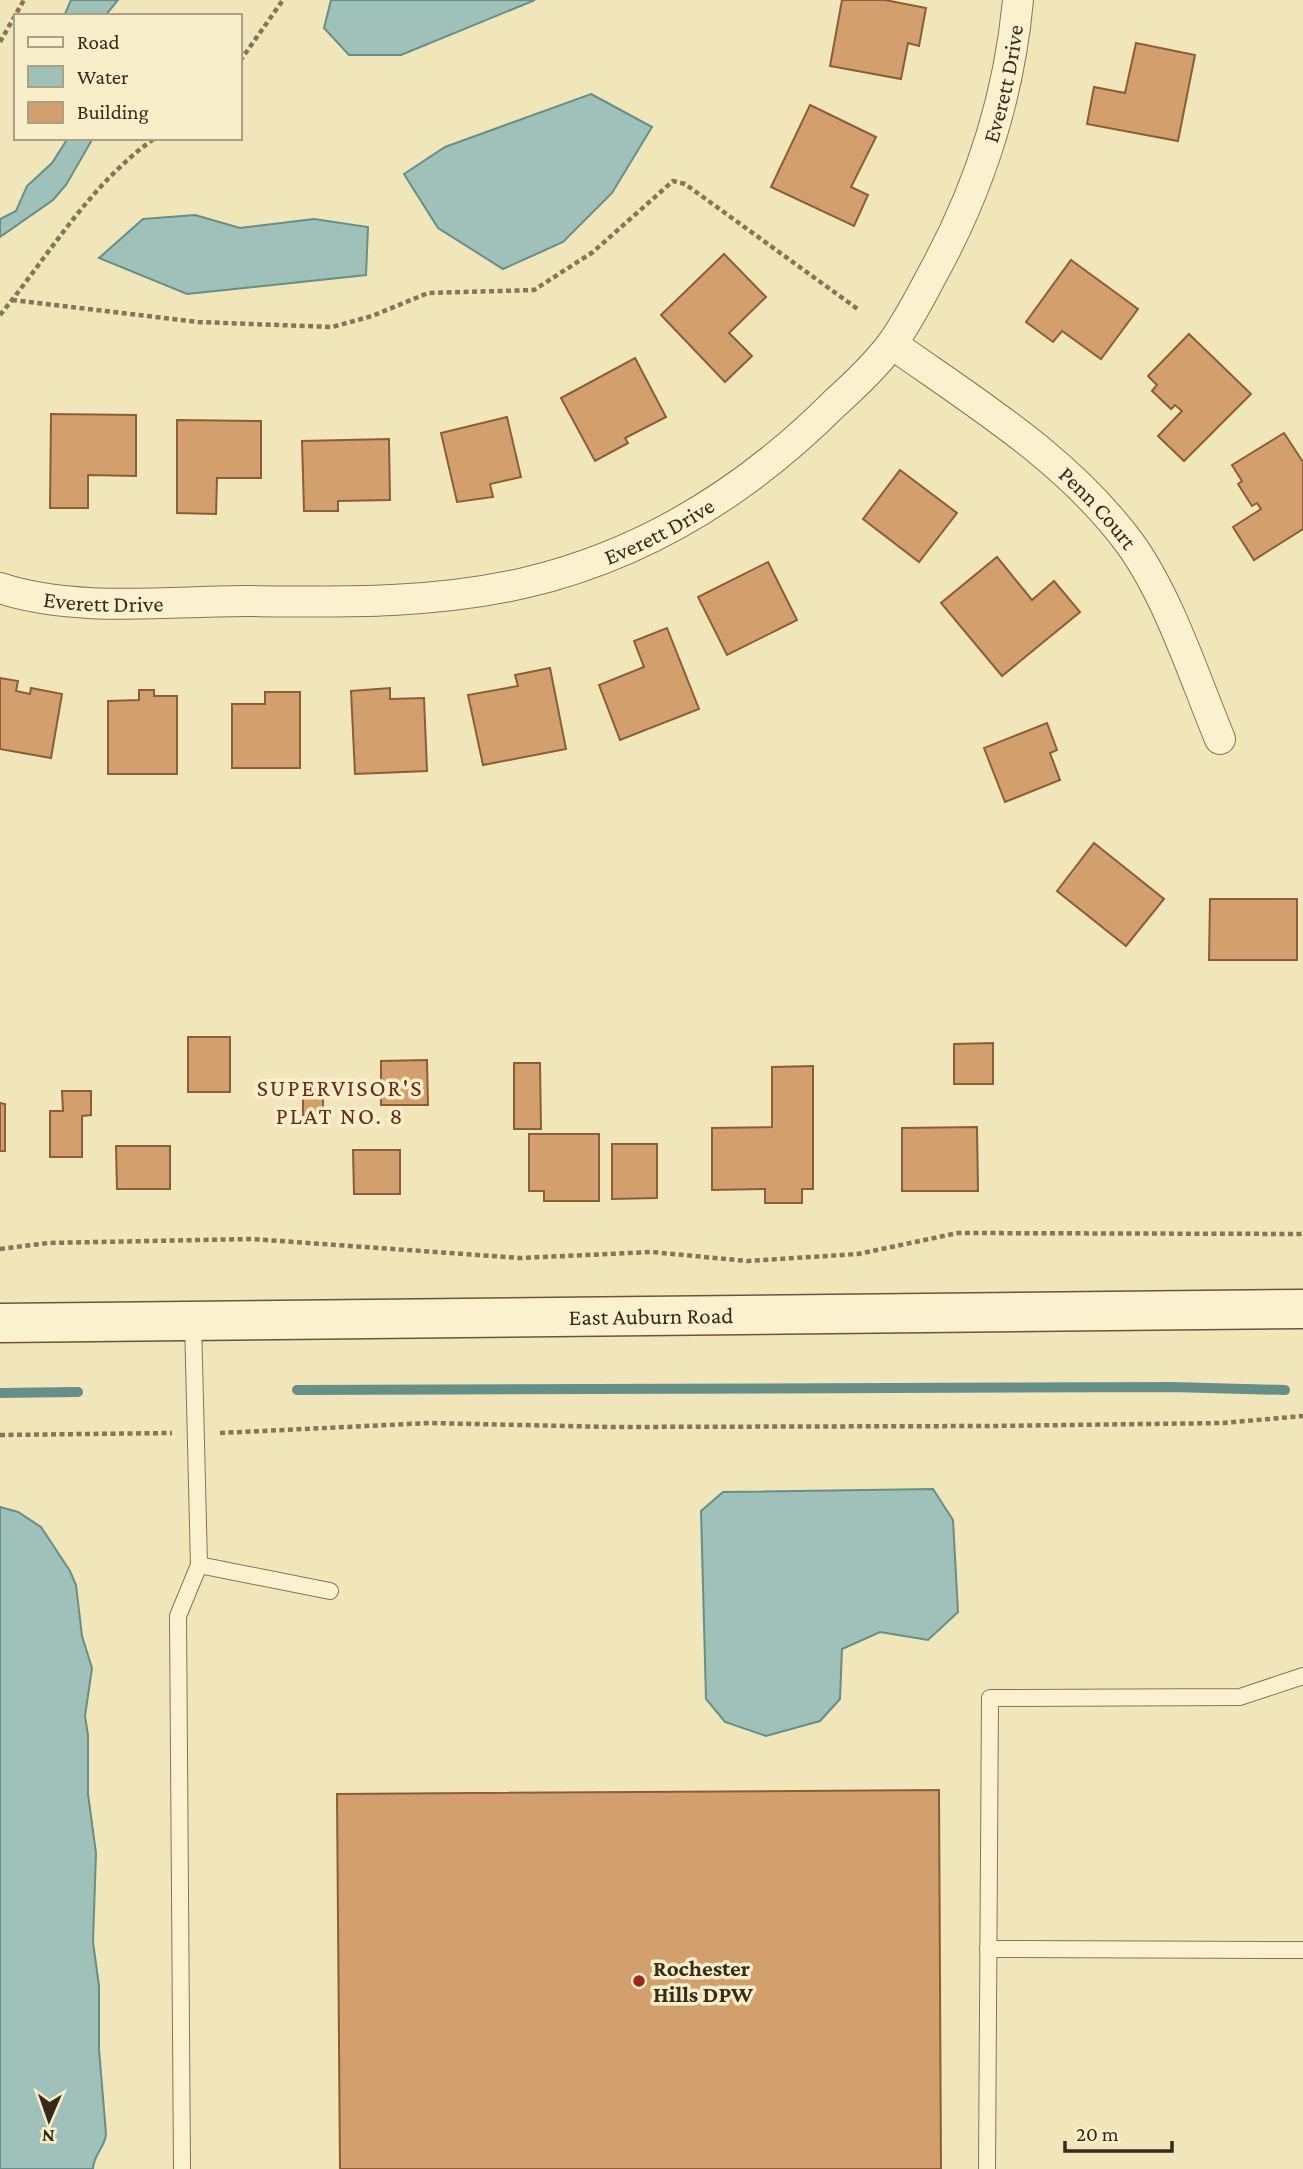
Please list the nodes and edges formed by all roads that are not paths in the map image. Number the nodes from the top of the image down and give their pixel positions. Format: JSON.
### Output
{"nodes":[{"id":1,"x":1018,"y":0,"type":"edge"},
{"id":2,"x":892,"y":344,"type":"junction"},
{"id":3,"x":0,"y":588,"type":"edge"},
{"id":4,"x":1220,"y":739,"type":"dead end"},
{"id":5,"x":1303,"y":1309,"type":"edge"},
{"id":6,"x":193,"y":1321,"type":"junction"},
{"id":7,"x":0,"y":1322,"type":"edge"},
{"id":8,"x":199,"y":1565,"type":"junction"},
{"id":9,"x":330,"y":1591,"type":"dead end"},
{"id":10,"x":1303,"y":1676,"type":"edge"},
{"id":11,"x":988,"y":1949,"type":"junction"},
{"id":12,"x":1303,"y":1950,"type":"edge"},
{"id":13,"x":182,"y":2169,"type":"edge"},
{"id":14,"x":987,"y":2169,"type":"edge"}],
"edges":[{"from":1,"to":2,"type":"street","name":"Everett Drive"},
{"from":2,"to":3,"type":"street","name":"Everett Drive"},
{"from":2,"to":4,"type":"street","name":"Penn Court"},
{"from":5,"to":6,"type":"main road","name":"East Auburn Road"},
{"from":6,"to":7,"type":"main road","name":"East Auburn Road"},
{"from":6,"to":8,"type":"lane"},
{"from":8,"to":9,"type":"lane"},
{"from":8,"to":13,"type":"lane"},
{"from":10,"to":11,"type":"lane"},
{"from":11,"to":12,"type":"lane"},
{"from":11,"to":14,"type":"lane"}]}
